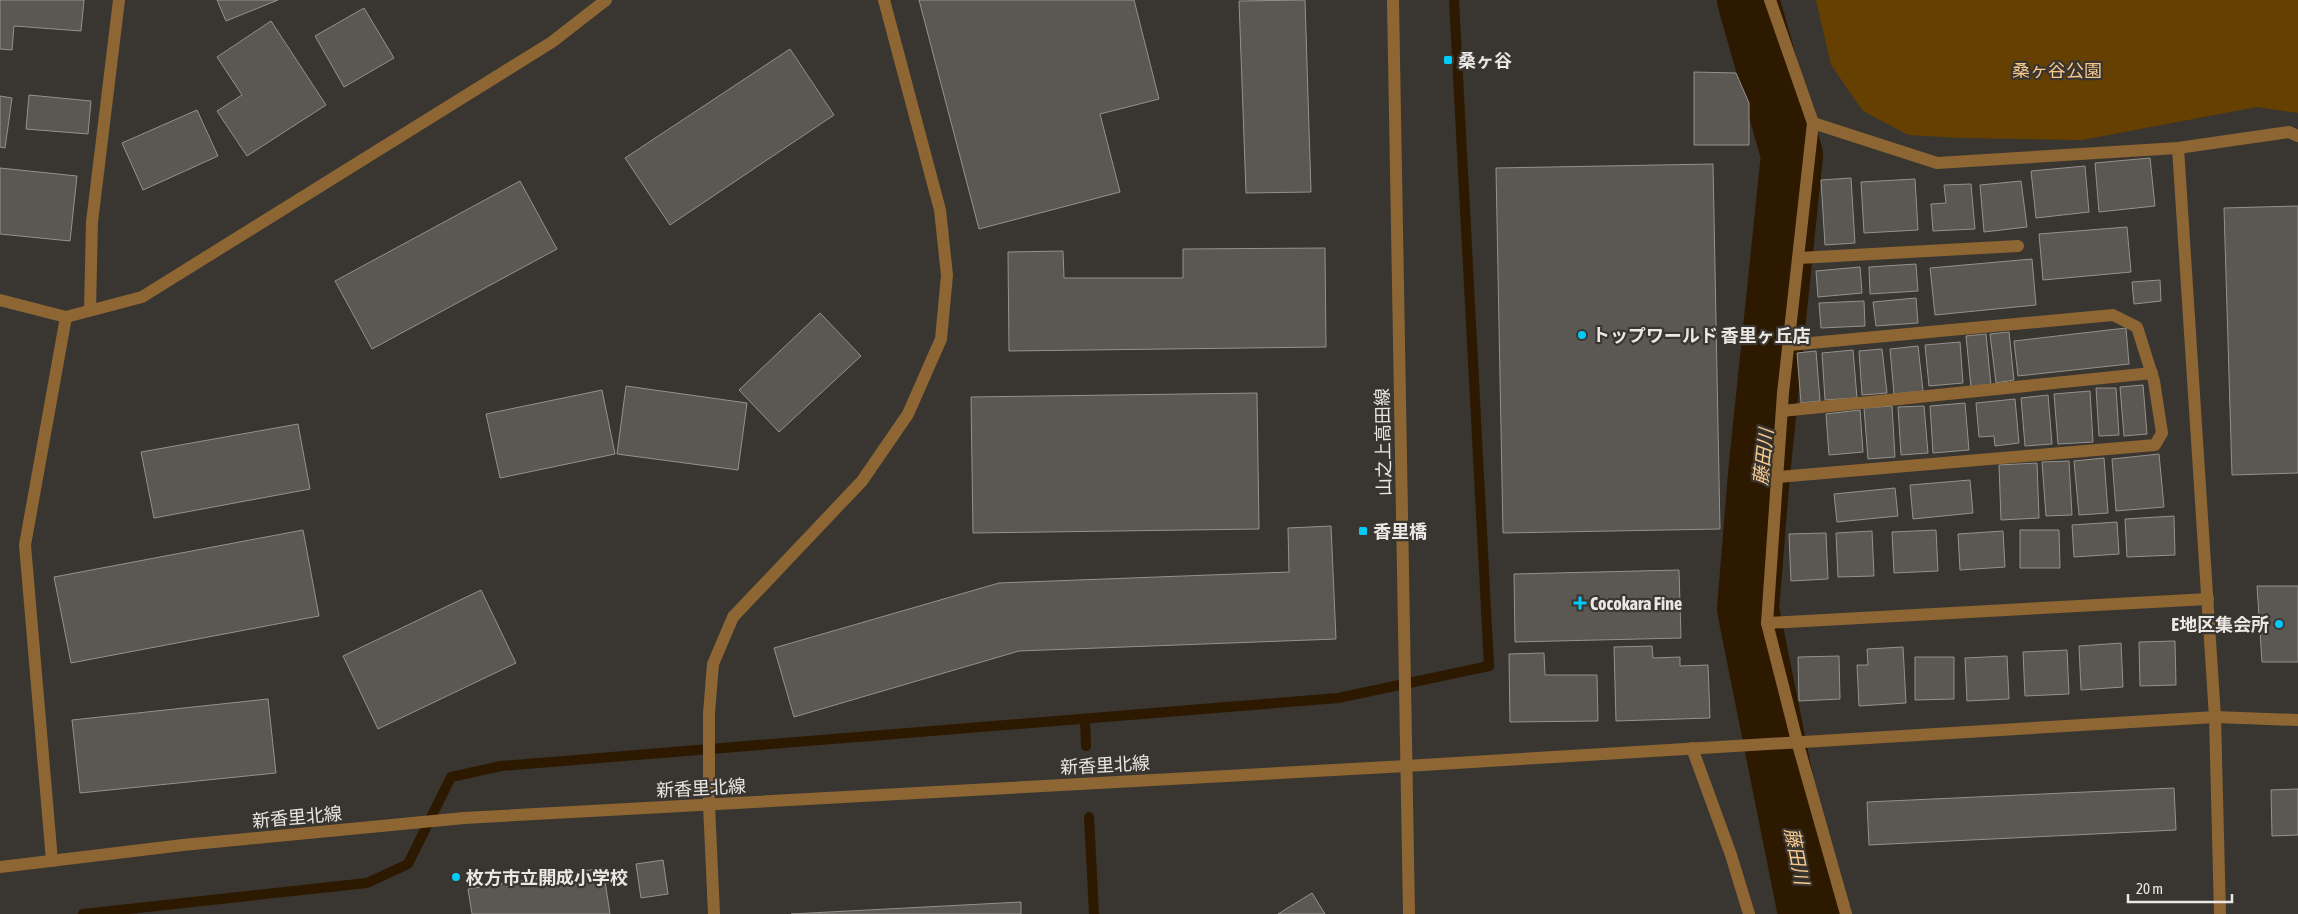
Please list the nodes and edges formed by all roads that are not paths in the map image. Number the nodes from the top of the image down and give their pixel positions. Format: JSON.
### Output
{"nodes":[{"id":1,"x":119,"y":0,"type":"edge"},
{"id":2,"x":606,"y":0,"type":"edge"},
{"id":3,"x":884,"y":0,"type":"edge"},
{"id":4,"x":1393,"y":0,"type":"edge"},
{"id":5,"x":1770,"y":0,"type":"edge"},
{"id":6,"x":1813,"y":123,"type":"junction"},
{"id":7,"x":2298,"y":136,"type":"edge"},
{"id":8,"x":2178,"y":148,"type":"junction"},
{"id":9,"x":2018,"y":246,"type":"dead end"},
{"id":10,"x":1799,"y":258,"type":"junction"},
{"id":11,"x":0,"y":300,"type":"edge"},
{"id":12,"x":90,"y":310,"type":"junction"},
{"id":13,"x":66,"y":317,"type":"junction"},
{"id":14,"x":1789,"y":345,"type":"junction"},
{"id":15,"x":2152,"y":373,"type":"junction"},
{"id":16,"x":1782,"y":412,"type":"junction"},
{"id":17,"x":1777,"y":477,"type":"junction"},
{"id":18,"x":2208,"y":599,"type":"junction"},
{"id":19,"x":1767,"y":623,"type":"junction"},
{"id":20,"x":2215,"y":717,"type":"junction"},
{"id":21,"x":2298,"y":720,"type":"edge"},
{"id":22,"x":1797,"y":741,"type":"junction"},
{"id":23,"x":1692,"y":748,"type":"junction"},
{"id":24,"x":1406,"y":766,"type":"junction"},
{"id":25,"x":709,"y":805,"type":"junction"},
{"id":26,"x":52,"y":861,"type":"junction"},
{"id":27,"x":0,"y":867,"type":"edge"},
{"id":28,"x":714,"y":914,"type":"edge"},
{"id":29,"x":1409,"y":914,"type":"edge"},
{"id":30,"x":1749,"y":914,"type":"edge"},
{"id":31,"x":1846,"y":914,"type":"edge"},
{"id":32,"x":2220,"y":914,"type":"edge"}],
"edges":[{"from":1,"to":12,"type":"street"},
{"from":2,"to":12,"type":"street"},
{"from":3,"to":25,"type":"street"},
{"from":4,"to":24,"type":"street","name":"山之上高田線"},
{"from":5,"to":6,"type":"street"},
{"from":6,"to":8,"type":"street"},
{"from":6,"to":10,"type":"street"},
{"from":7,"to":8,"type":"street"},
{"from":8,"to":18,"type":"street"},
{"from":9,"to":10,"type":"street"},
{"from":10,"to":14,"type":"street"},
{"from":11,"to":13,"type":"street"},
{"from":12,"to":13,"type":"street"},
{"from":13,"to":26,"type":"street"},
{"from":14,"to":15,"type":"street"},
{"from":14,"to":16,"type":"street"},
{"from":15,"to":16,"type":"street"},
{"from":15,"to":17,"type":"street"},
{"from":16,"to":17,"type":"street"},
{"from":17,"to":19,"type":"street"},
{"from":18,"to":19,"type":"street"},
{"from":18,"to":20,"type":"street"},
{"from":19,"to":22,"type":"street"},
{"from":20,"to":21,"type":"street","name":"新香里北線"},
{"from":20,"to":22,"type":"street","name":"新香里北線"},
{"from":20,"to":32,"type":"street"},
{"from":22,"to":23,"type":"street","name":"新香里北線"},
{"from":22,"to":31,"type":"street"},
{"from":23,"to":24,"type":"street","name":"新香里北線"},
{"from":23,"to":30,"type":"street"},
{"from":24,"to":25,"type":"street","name":"新香里北線"},
{"from":24,"to":29,"type":"street","name":"山之上高田線"},
{"from":25,"to":26,"type":"street","name":"新香里北線"},
{"from":25,"to":28,"type":"street"},
{"from":26,"to":27,"type":"street","name":"新香里北線"}]}
